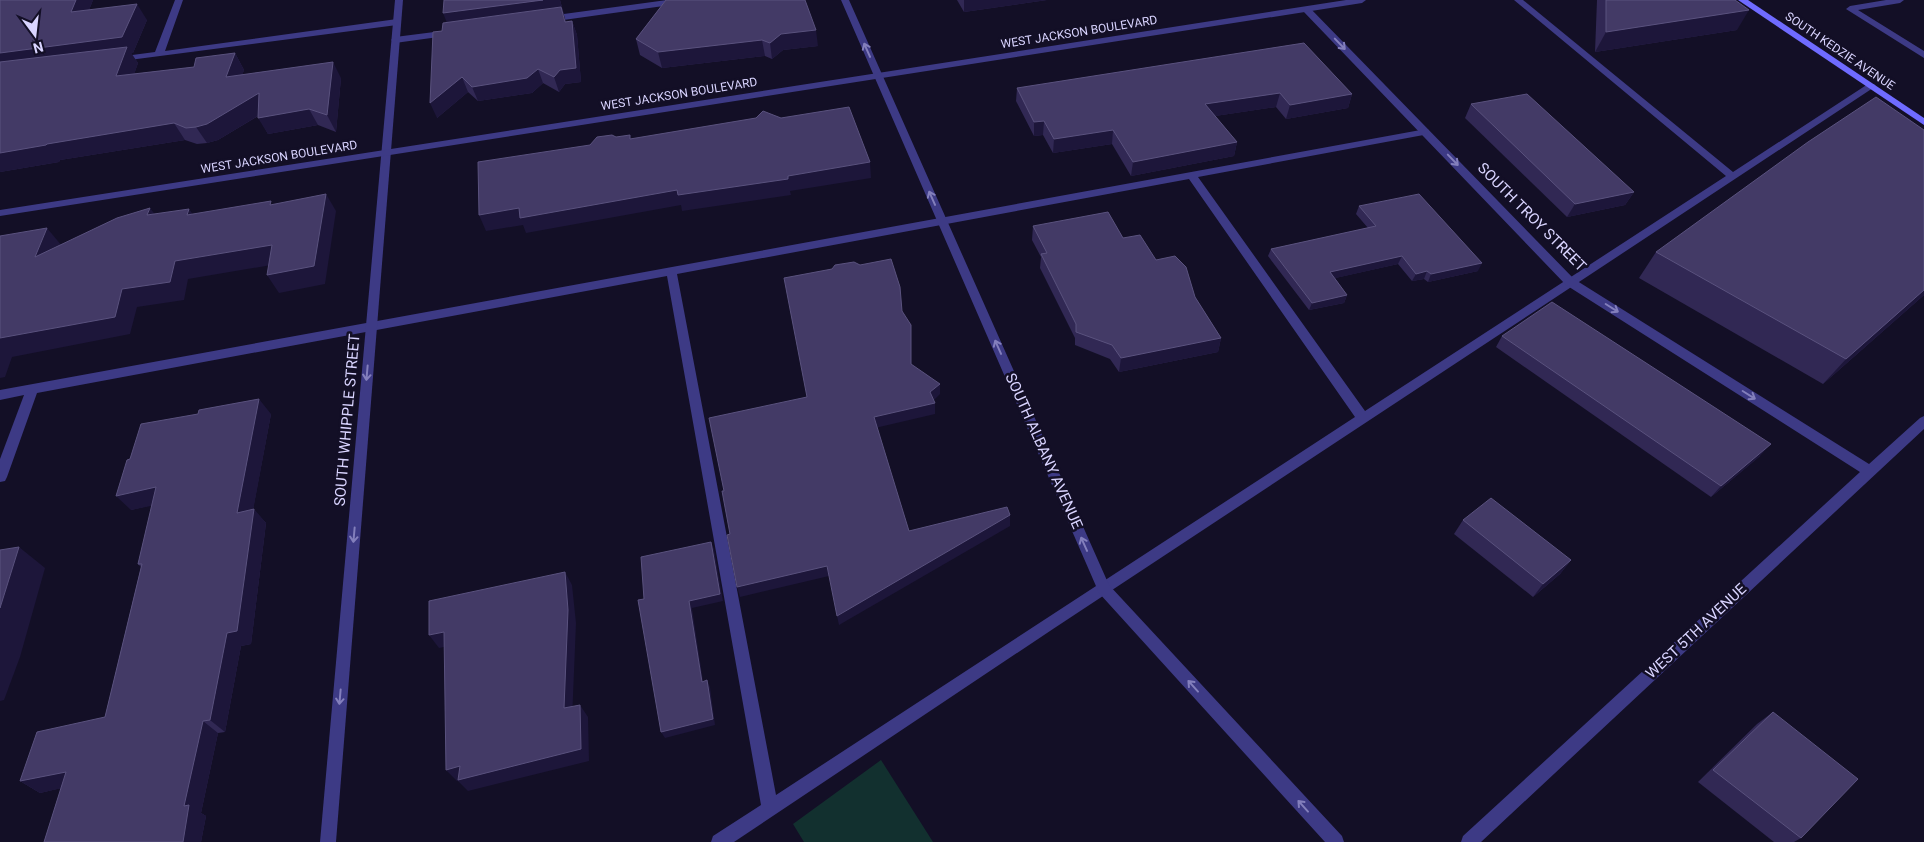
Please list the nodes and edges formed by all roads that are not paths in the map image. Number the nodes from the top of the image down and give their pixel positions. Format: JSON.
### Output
{"nodes":[{"id":1,"x":179,"y":0,"type":"edge"},
{"id":2,"x":399,"y":0,"type":"edge"},
{"id":3,"x":685,"y":0,"type":"edge"},
{"id":4,"x":845,"y":0,"type":"edge"},
{"id":5,"x":1362,"y":0,"type":"edge"},
{"id":6,"x":1518,"y":0,"type":"edge"},
{"id":7,"x":1742,"y":0,"type":"edge"},
{"id":8,"x":1900,"y":0,"type":"edge"},
{"id":9,"x":621,"y":5,"type":"edge"},
{"id":10,"x":1306,"y":9,"type":"junction"},
{"id":11,"x":544,"y":20,"type":"edge"},
{"id":12,"x":397,"y":22,"type":"junction"},
{"id":13,"x":456,"y":32,"type":"edge"},
{"id":14,"x":395,"y":40,"type":"junction"},
{"id":15,"x":159,"y":54,"type":"junction"},
{"id":16,"x":1924,"y":56,"type":"edge"},
{"id":17,"x":112,"y":61,"type":"edge"},
{"id":18,"x":878,"y":76,"type":"junction"},
{"id":19,"x":1871,"y":86,"type":"junction"},
{"id":20,"x":1924,"y":122,"type":"edge"},
{"id":21,"x":1426,"y":132,"type":"junction"},
{"id":22,"x":385,"y":153,"type":"junction"},
{"id":23,"x":1191,"y":175,"type":"junction"},
{"id":24,"x":1732,"y":176,"type":"junction"},
{"id":25,"x":0,"y":213,"type":"edge"},
{"id":26,"x":942,"y":220,"type":"junction"},
{"id":27,"x":672,"y":270,"type":"junction"},
{"id":28,"x":1570,"y":282,"type":"junction"},
{"id":29,"x":372,"y":325,"type":"junction"},
{"id":30,"x":32,"y":389,"type":"junction"},
{"id":31,"x":0,"y":394,"type":"edge"},
{"id":32,"x":1363,"y":418,"type":"junction"},
{"id":33,"x":1924,"y":421,"type":"edge"},
{"id":34,"x":1870,"y":471,"type":"junction"},
{"id":35,"x":0,"y":477,"type":"edge"},
{"id":36,"x":1104,"y":588,"type":"junction"},
{"id":37,"x":770,"y":809,"type":"junction"},
{"id":38,"x":328,"y":842,"type":"edge"},
{"id":39,"x":719,"y":842,"type":"edge"},
{"id":40,"x":1336,"y":842,"type":"edge"},
{"id":41,"x":1469,"y":842,"type":"edge"}],
"edges":[{"from":1,"to":15,"type":"street"},
{"from":2,"to":12,"type":"street","name":"SOUTH WHIPPLE STREET"},
{"from":3,"to":9,"type":"street"},
{"from":18,"to":4,"type":"street","name":"SOUTH ALBANY AVENUE","one_way":true},
{"from":5,"to":10,"type":"street","name":"WEST JACKSON BOULEVARD"},
{"from":6,"to":24,"type":"street"},
{"from":7,"to":19,"type":"main road","name":"SOUTH KEDZIE AVENUE"},
{"from":8,"to":16,"type":"street"},
{"from":9,"to":11,"type":"street"},
{"from":10,"to":18,"type":"street","name":"WEST JACKSON BOULEVARD"},
{"from":10,"to":21,"type":"street","name":"SOUTH TROY STREET","one_way":true},
{"from":12,"to":14,"type":"street","name":"SOUTH WHIPPLE STREET"},
{"from":12,"to":15,"type":"street"},
{"from":13,"to":14,"type":"street"},
{"from":14,"to":22,"type":"street","name":"SOUTH WHIPPLE STREET"},
{"from":15,"to":17,"type":"street"},
{"from":18,"to":22,"type":"street","name":"WEST JACKSON BOULEVARD"},
{"from":26,"to":18,"type":"street","name":"SOUTH ALBANY AVENUE","one_way":true},
{"from":19,"to":20,"type":"main road","name":"SOUTH KEDZIE AVENUE"},
{"from":19,"to":24,"type":"street"},
{"from":21,"to":23,"type":"street"},
{"from":21,"to":28,"type":"street","name":"SOUTH TROY STREET","one_way":true},
{"from":22,"to":25,"type":"street","name":"WEST JACKSON BOULEVARD"},
{"from":22,"to":29,"type":"street","name":"SOUTH WHIPPLE STREET"},
{"from":23,"to":26,"type":"street"},
{"from":23,"to":32,"type":"street"},
{"from":24,"to":28,"type":"street"},
{"from":26,"to":27,"type":"street"},
{"from":36,"to":26,"type":"street","name":"SOUTH ALBANY AVENUE","one_way":true},
{"from":27,"to":29,"type":"street"},
{"from":27,"to":37,"type":"street"},
{"from":28,"to":32,"type":"street"},
{"from":28,"to":34,"type":"street","name":"SOUTH TROY STREET","one_way":true},
{"from":29,"to":30,"type":"street"},
{"from":29,"to":38,"type":"street","name":"SOUTH WHIPPLE STREET","one_way":true},
{"from":30,"to":31,"type":"street"},
{"from":30,"to":35,"type":"street"},
{"from":32,"to":36,"type":"street"},
{"from":33,"to":34,"type":"street","name":"WEST 5TH AVENUE"},
{"from":34,"to":41,"type":"street","name":"WEST 5TH AVENUE"},
{"from":36,"to":37,"type":"street"},
{"from":40,"to":36,"type":"street","name":"SOUTH ALBANY AVENUE","one_way":true},
{"from":37,"to":39,"type":"street"}]}
